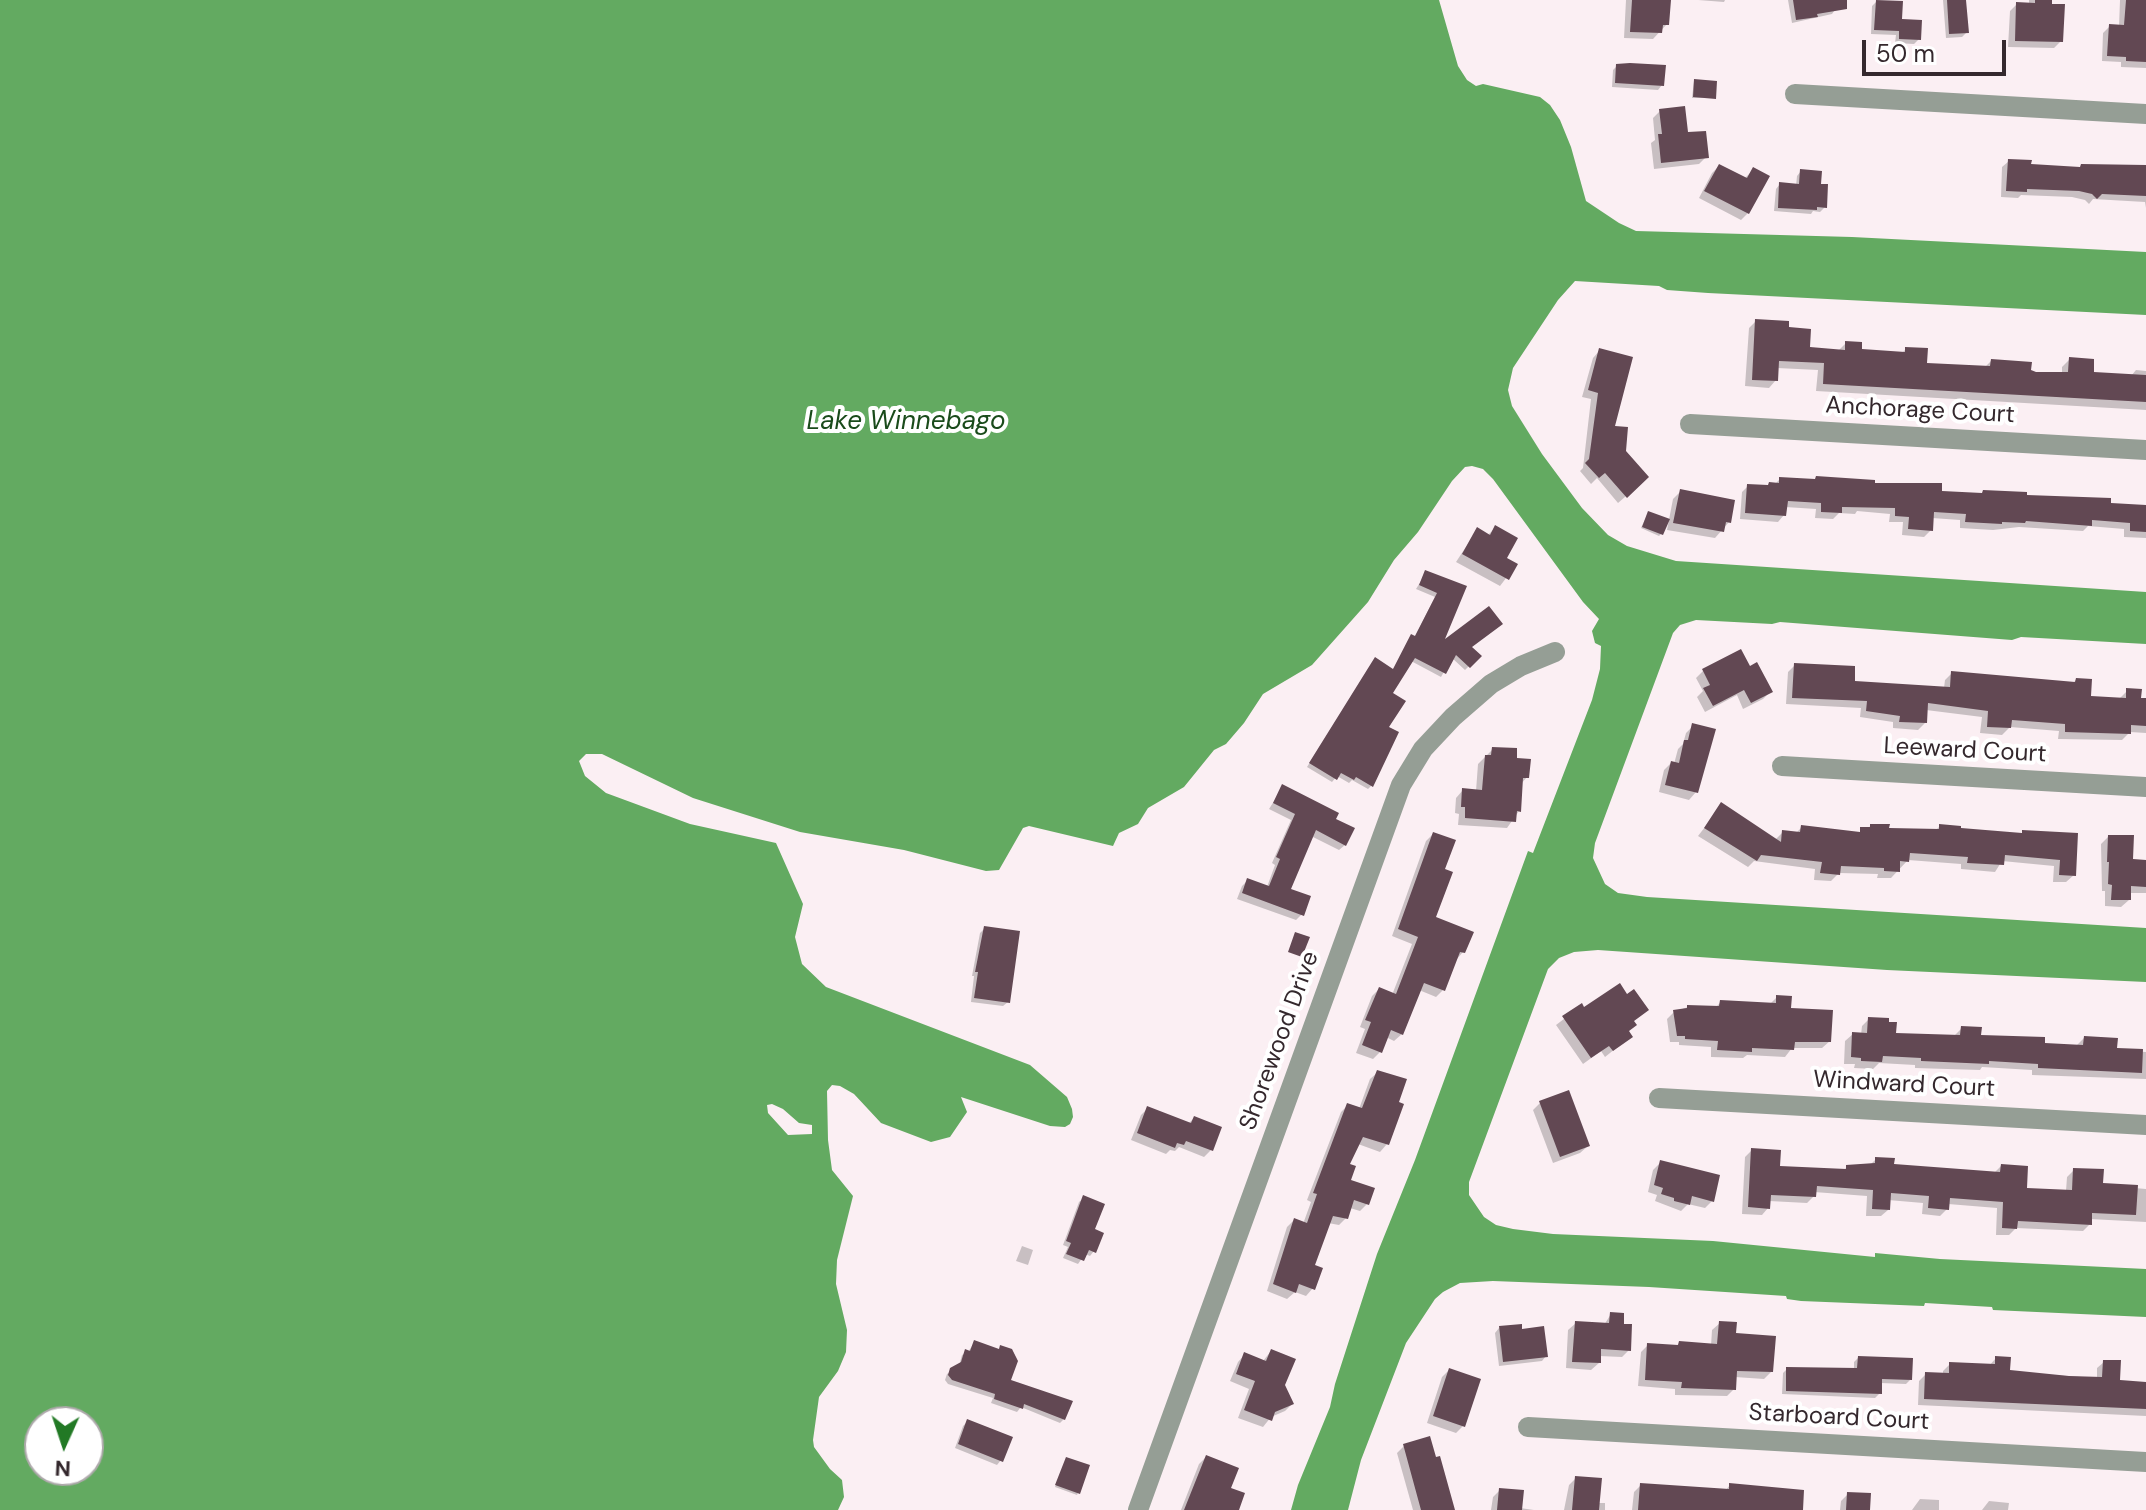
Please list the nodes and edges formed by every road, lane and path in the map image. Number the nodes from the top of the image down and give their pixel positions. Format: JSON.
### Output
{"nodes":[{"id":1,"x":1795,"y":94,"type":"dead end"},
{"id":2,"x":2146,"y":114,"type":"edge"},
{"id":3,"x":1690,"y":424,"type":"dead end"},
{"id":4,"x":2146,"y":450,"type":"edge"},
{"id":5,"x":1555,"y":652,"type":"dead end"},
{"id":6,"x":1782,"y":766,"type":"dead end"},
{"id":7,"x":2146,"y":787,"type":"edge"},
{"id":8,"x":1659,"y":1098,"type":"dead end"},
{"id":9,"x":2146,"y":1125,"type":"edge"},
{"id":10,"x":1528,"y":1427,"type":"dead end"},
{"id":11,"x":2146,"y":1462,"type":"edge"},
{"id":12,"x":1138,"y":1510,"type":"edge"}],
"edges":[{"from":1,"to":2,"type":"street"},
{"from":3,"to":4,"type":"street","name":"Anchorage Court"},
{"from":5,"to":12,"type":"street","name":"Shorewood Drive"},
{"from":6,"to":7,"type":"street","name":"Leeward Court"},
{"from":8,"to":9,"type":"street","name":"Windward Court"},
{"from":10,"to":11,"type":"street","name":"Starboard Court"}]}
